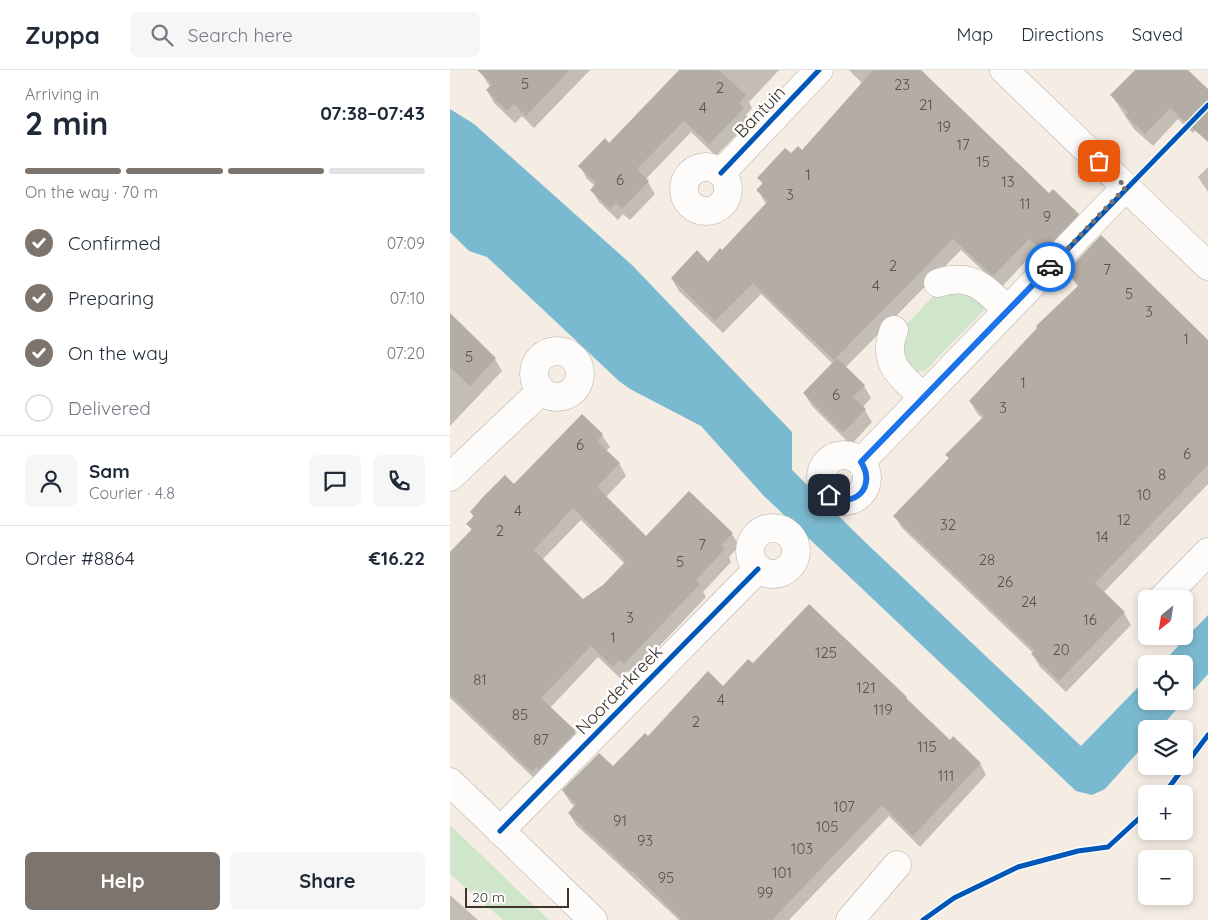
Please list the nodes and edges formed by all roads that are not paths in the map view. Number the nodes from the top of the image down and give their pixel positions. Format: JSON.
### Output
{"nodes":[{"id":1,"x":819,"y":70,"type":"edge"},
{"id":2,"x":1004,"y":70,"type":"edge"},
{"id":3,"x":721,"y":173,"type":"dead end"},
{"id":4,"x":1126,"y":187,"type":"junction"},
{"id":5,"x":1208,"y":266,"type":"edge"},
{"id":6,"x":938,"y":283,"type":"dead end"},
{"id":7,"x":1008,"y":310,"type":"junction"},
{"id":8,"x":894,"y":330,"type":"dead end"},
{"id":9,"x":541,"y":391,"type":"dead end"},
{"id":10,"x":923,"y":397,"type":"junction"},
{"id":11,"x":861,"y":462,"type":"dead end"},
{"id":12,"x":450,"y":477,"type":"edge"},
{"id":13,"x":1208,"y":552,"type":"edge"},
{"id":14,"x":758,"y":569,"type":"dead end"},
{"id":15,"x":1171,"y":590,"type":"edge"},
{"id":16,"x":450,"y":782,"type":"edge"},
{"id":17,"x":500,"y":831,"type":"junction"},
{"id":18,"x":896,"y":865,"type":"dead end"},
{"id":19,"x":593,"y":920,"type":"edge"},
{"id":20,"x":850,"y":920,"type":"edge"}],
"edges":[{"from":1,"to":3,"type":"street","name":"Bantuin"},
{"from":2,"to":4,"type":"street"},
{"from":4,"to":5,"type":"street"},
{"from":4,"to":7,"type":"street"},
{"from":6,"to":7,"type":"street"},
{"from":7,"to":10,"type":"street"},
{"from":8,"to":10,"type":"street"},
{"from":9,"to":12,"type":"street"},
{"from":10,"to":11,"type":"street"},
{"from":13,"to":15,"type":"street"},
{"from":14,"to":17,"type":"street","name":"Noorderkreek"},
{"from":16,"to":17,"type":"street"},
{"from":17,"to":19,"type":"street"},
{"from":18,"to":20,"type":"street"}]}
